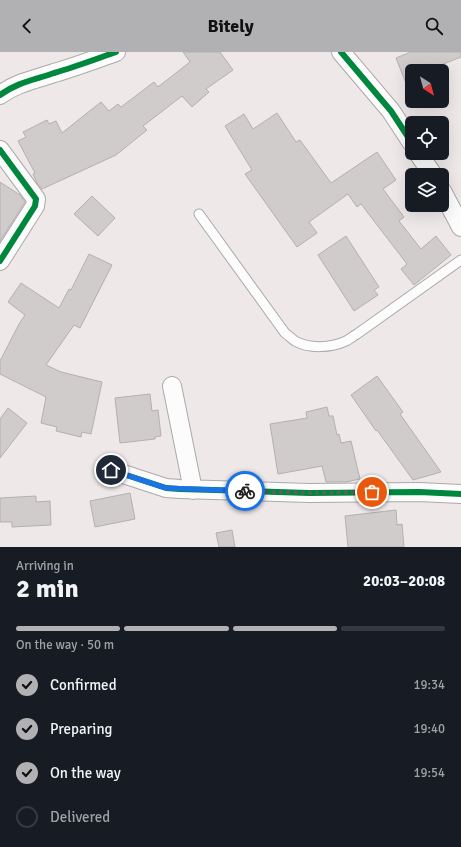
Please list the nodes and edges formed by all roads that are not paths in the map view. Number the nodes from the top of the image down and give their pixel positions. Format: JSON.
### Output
{"nodes":[{"id":1,"x":116,"y":52,"type":"edge"},
{"id":2,"x":341,"y":52,"type":"edge"},
{"id":3,"x":0,"y":95,"type":"edge"},
{"id":4,"x":405,"y":132,"type":"edge"},
{"id":5,"x":0,"y":150,"type":"edge"},
{"id":6,"x":449,"y":204,"type":"edge"},
{"id":7,"x":199,"y":214,"type":"dead end"},
{"id":8,"x":461,"y":227,"type":"edge"},
{"id":9,"x":461,"y":260,"type":"edge"},
{"id":10,"x":0,"y":261,"type":"edge"},
{"id":11,"x":172,"y":386,"type":"dead end"},
{"id":12,"x":111,"y":470,"type":"dead end"},
{"id":13,"x":192,"y":490,"type":"junction"},
{"id":14,"x":461,"y":494,"type":"edge"}],
"edges":[{"from":1,"to":3,"type":"street"},
{"from":2,"to":4,"type":"street"},
{"from":5,"to":10,"type":"street"},
{"from":6,"to":8,"type":"street"},
{"from":7,"to":9,"type":"lane"},
{"from":11,"to":13,"type":"street"},
{"from":12,"to":13,"type":"street"},
{"from":13,"to":14,"type":"street"}]}
